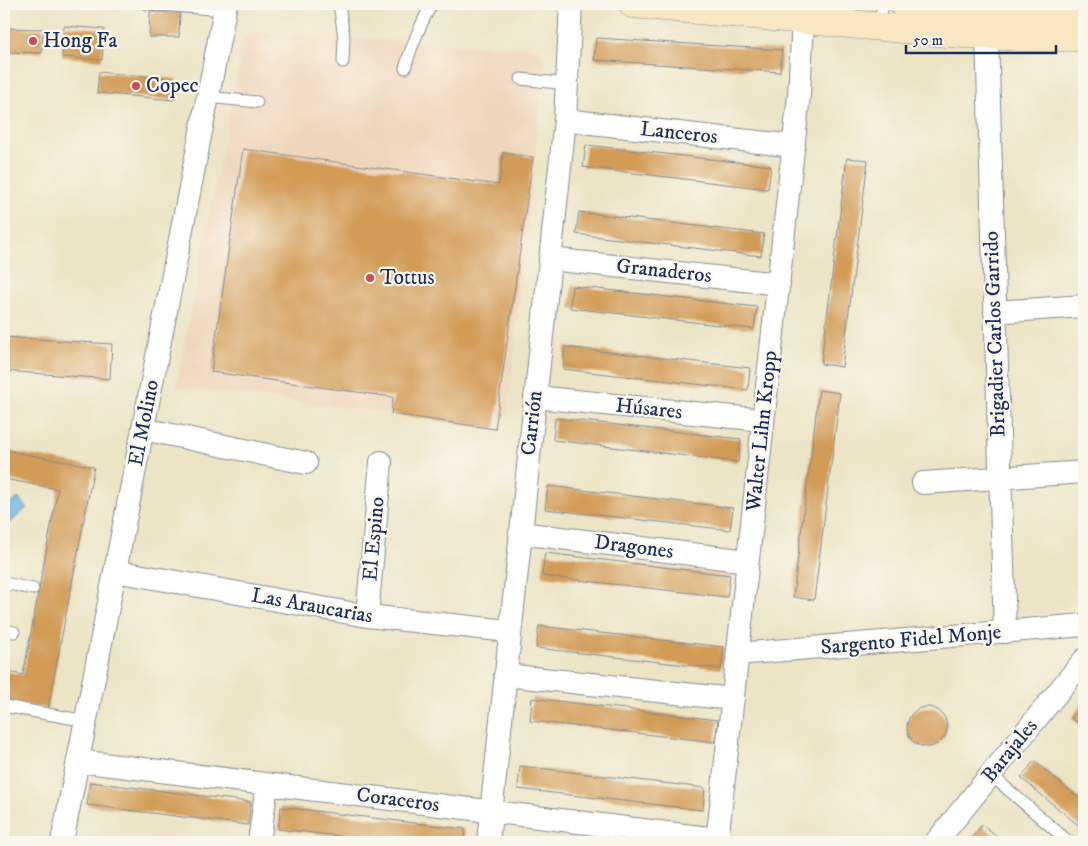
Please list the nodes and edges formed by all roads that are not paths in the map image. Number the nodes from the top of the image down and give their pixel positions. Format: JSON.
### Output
{"nodes":[{"id":1,"x":147,"y":4,"type":"edge"},
{"id":2,"x":339,"y":4,"type":"edge"},
{"id":3,"x":432,"y":4,"type":"edge"},
{"id":4,"x":571,"y":4,"type":"edge"},
{"id":5,"x":634,"y":4,"type":"edge"},
{"id":6,"x":904,"y":4,"type":"edge"},
{"id":7,"x":1040,"y":4,"type":"edge"},
{"id":8,"x":226,"y":7,"type":"edge"},
{"id":9,"x":880,"y":15,"type":"edge"},
{"id":10,"x":1078,"y":16,"type":"edge"},
{"id":11,"x":802,"y":20,"type":"junction"},
{"id":12,"x":987,"y":36,"type":"junction"},
{"id":13,"x":343,"y":62,"type":"dead end"},
{"id":14,"x":405,"y":68,"type":"dead end"},
{"id":15,"x":521,"y":79,"type":"dead end"},
{"id":16,"x":567,"y":84,"type":"junction"},
{"id":17,"x":208,"y":97,"type":"junction"},
{"id":18,"x":257,"y":102,"type":"dead end"},
{"id":19,"x":565,"y":120,"type":"junction"},
{"id":20,"x":794,"y":146,"type":"junction"},
{"id":21,"x":550,"y":258,"type":"junction"},
{"id":22,"x":778,"y":284,"type":"junction"},
{"id":23,"x":1084,"y":306,"type":"edge"},
{"id":24,"x":995,"y":312,"type":"junction"},
{"id":25,"x":535,"y":397,"type":"junction"},
{"id":26,"x":764,"y":420,"type":"junction"},
{"id":27,"x":143,"y":429,"type":"junction"},
{"id":28,"x":381,"y":462,"type":"dead end"},
{"id":29,"x":306,"y":463,"type":"dead end"},
{"id":30,"x":1084,"y":472,"type":"edge"},
{"id":31,"x":1000,"y":478,"type":"junction"},
{"id":32,"x":923,"y":484,"type":"dead end"},
{"id":33,"x":520,"y":533,"type":"junction"},
{"id":34,"x":748,"y":560,"type":"junction"},
{"id":35,"x":115,"y":572,"type":"junction"},
{"id":36,"x":4,"y":583,"type":"edge"},
{"id":37,"x":33,"y":589,"type":"dead end"},
{"id":38,"x":367,"y":616,"type":"junction"},
{"id":39,"x":1084,"y":625,"type":"edge"},
{"id":40,"x":509,"y":632,"type":"junction"},
{"id":41,"x":1004,"y":632,"type":"junction"},
{"id":42,"x":738,"y":654,"type":"junction"},
{"id":43,"x":1084,"y":660,"type":"edge"},
{"id":44,"x":505,"y":675,"type":"junction"},
{"id":45,"x":733,"y":699,"type":"junction"},
{"id":46,"x":4,"y":706,"type":"edge"},
{"id":47,"x":86,"y":721,"type":"junction"},
{"id":48,"x":78,"y":761,"type":"junction"},
{"id":49,"x":990,"y":775,"type":"junction"},
{"id":50,"x":267,"y":784,"type":"junction"},
{"id":51,"x":491,"y":811,"type":"junction"},
{"id":52,"x":717,"y":841,"type":"edge"},
{"id":53,"x":62,"y":842,"type":"edge"},
{"id":54,"x":259,"y":842,"type":"edge"},
{"id":55,"x":488,"y":842,"type":"edge"},
{"id":56,"x":936,"y":842,"type":"edge"},
{"id":57,"x":1069,"y":842,"type":"edge"}],
"edges":[{"from":1,"to":8,"type":"lane"},
{"from":2,"to":13,"type":"lane"},
{"from":3,"to":14,"type":"lane"},
{"from":4,"to":16,"type":"street","name":"Carrión"},
{"from":5,"to":11,"type":"main road"},
{"from":6,"to":10,"type":"main road"},
{"from":7,"to":10,"type":"lane"},
{"from":8,"to":17,"type":"street","name":"El Molino"},
{"from":9,"to":11,"type":"main road"},
{"from":9,"to":12,"type":"main road"},
{"from":10,"to":12,"type":"main road"},
{"from":11,"to":20,"type":"street","name":"Walter Lihn Kropp"},
{"from":12,"to":24,"type":"street","name":"Brigadier Carlos Garrido"},
{"from":15,"to":16,"type":"lane"},
{"from":16,"to":19,"type":"street","name":"Carrión"},
{"from":17,"to":18,"type":"lane"},
{"from":17,"to":27,"type":"street","name":"El Molino"},
{"from":19,"to":20,"type":"street","name":"Lanceros"},
{"from":19,"to":21,"type":"street","name":"Carrión"},
{"from":20,"to":22,"type":"street","name":"Walter Lihn Kropp"},
{"from":21,"to":22,"type":"street","name":"Granaderos"},
{"from":21,"to":25,"type":"street","name":"Carrión"},
{"from":22,"to":26,"type":"street","name":"Walter Lihn Kropp"},
{"from":23,"to":24,"type":"street"},
{"from":24,"to":31,"type":"street","name":"Brigadier Carlos Garrido"},
{"from":25,"to":26,"type":"street","name":"Húsares"},
{"from":25,"to":33,"type":"street","name":"Carrión"},
{"from":26,"to":34,"type":"street","name":"Walter Lihn Kropp"},
{"from":27,"to":29,"type":"street"},
{"from":27,"to":35,"type":"street","name":"El Molino"},
{"from":28,"to":38,"type":"street","name":"El Espino"},
{"from":30,"to":31,"type":"street"},
{"from":31,"to":32,"type":"street"},
{"from":31,"to":41,"type":"street","name":"Brigadier Carlos Garrido"},
{"from":33,"to":34,"type":"street","name":"Dragones"},
{"from":33,"to":40,"type":"street","name":"Carrión"},
{"from":34,"to":42,"type":"street","name":"Walter Lihn Kropp"},
{"from":35,"to":38,"type":"street","name":"Las Araucarias"},
{"from":35,"to":47,"type":"street","name":"El Molino"},
{"from":36,"to":37,"type":"lane"},
{"from":38,"to":40,"type":"street","name":"Las Araucarias"},
{"from":39,"to":41,"type":"street","name":"Sargento Fidel Monje"},
{"from":40,"to":44,"type":"street","name":"Carrión"},
{"from":41,"to":42,"type":"street","name":"Sargento Fidel Monje"},
{"from":42,"to":45,"type":"street","name":"Walter Lihn Kropp"},
{"from":43,"to":49,"type":"street","name":"Barajales"},
{"from":44,"to":45,"type":"street"},
{"from":44,"to":51,"type":"street","name":"Carrión"},
{"from":45,"to":52,"type":"street","name":"Walter Lihn Kropp"},
{"from":46,"to":47,"type":"lane"},
{"from":47,"to":48,"type":"street","name":"El Molino"},
{"from":48,"to":50,"type":"street","name":"Coraceros"},
{"from":48,"to":53,"type":"street","name":"El Molino"},
{"from":49,"to":56,"type":"street","name":"Barajales"},
{"from":49,"to":57,"type":"lane"},
{"from":50,"to":51,"type":"street","name":"Coraceros"},
{"from":50,"to":54,"type":"street"},
{"from":51,"to":52,"type":"street","name":"Coraceros"},
{"from":51,"to":55,"type":"street","name":"Carrión"}]}
